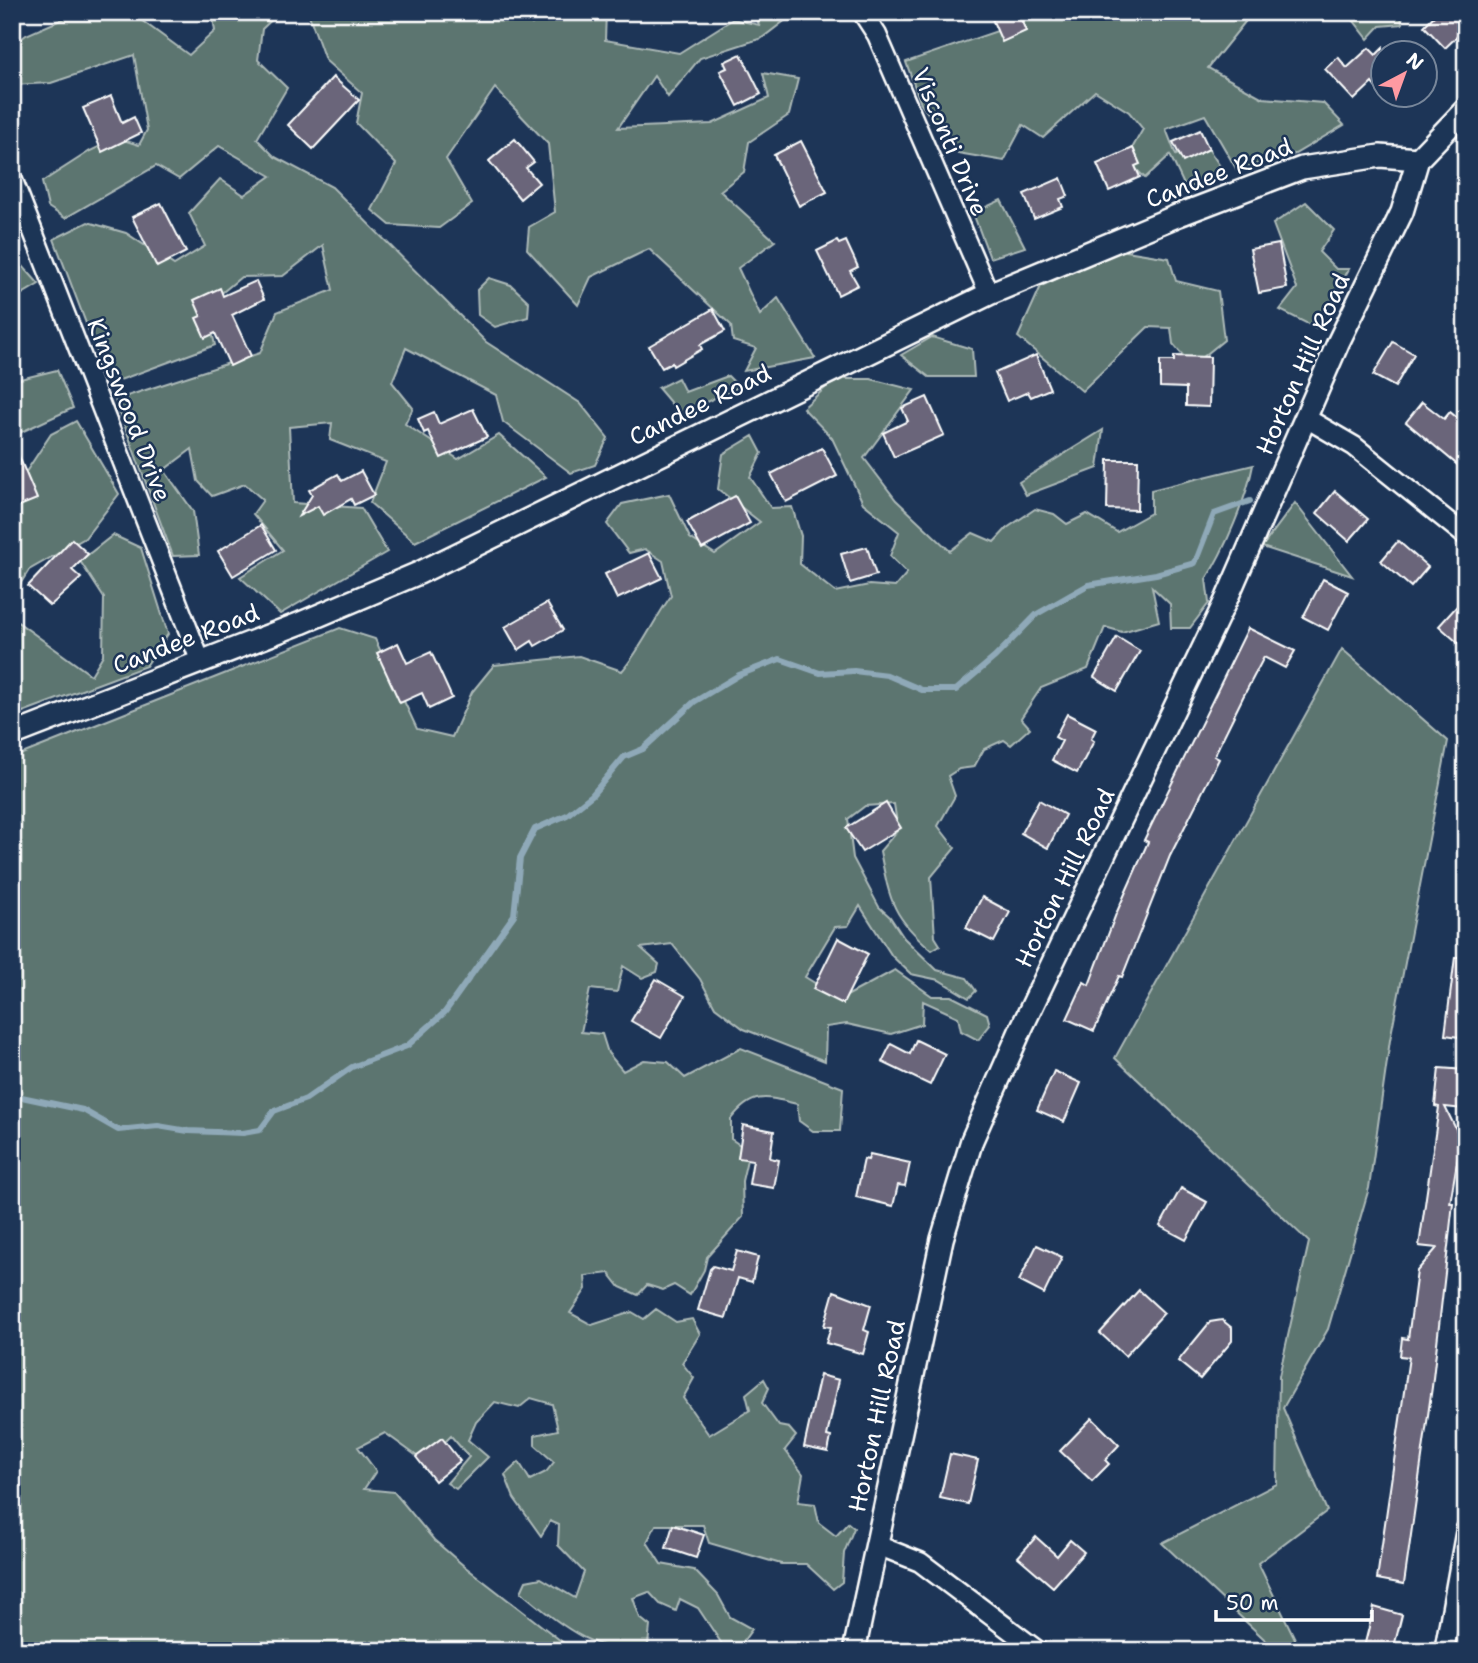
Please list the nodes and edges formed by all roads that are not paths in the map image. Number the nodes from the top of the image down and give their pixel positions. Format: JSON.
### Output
{"nodes":[{"id":1,"x":862,"y":12,"type":"edge"},
{"id":2,"x":1466,"y":109,"type":"edge"},
{"id":3,"x":1418,"y":159,"type":"junction"},
{"id":4,"x":12,"y":178,"type":"edge"},
{"id":5,"x":989,"y":294,"type":"junction"},
{"id":6,"x":1306,"y":418,"type":"junction"},
{"id":7,"x":1466,"y":536,"type":"edge"},
{"id":8,"x":200,"y":660,"type":"junction"},
{"id":9,"x":12,"y":735,"type":"edge"},
{"id":10,"x":1466,"y":1529,"type":"edge"},
{"id":11,"x":877,"y":1545,"type":"junction"},
{"id":12,"x":854,"y":1651,"type":"edge"},
{"id":13,"x":1038,"y":1651,"type":"edge"},
{"id":14,"x":1444,"y":1651,"type":"edge"}],
"edges":[{"from":1,"to":5,"type":"street","name":"Visconti Drive"},
{"from":2,"to":3,"type":"street"},
{"from":3,"to":5,"type":"street","name":"Candee Road"},
{"from":3,"to":6,"type":"street","name":"Horton Hill Road"},
{"from":4,"to":8,"type":"street","name":"Kingswood Drive"},
{"from":5,"to":8,"type":"street","name":"Candee Road"},
{"from":6,"to":7,"type":"street"},
{"from":6,"to":11,"type":"street","name":"Horton Hill Road"},
{"from":8,"to":9,"type":"street","name":"Candee Road"},
{"from":10,"to":14,"type":"street"},
{"from":11,"to":12,"type":"street","name":"Horton Hill Road"},
{"from":11,"to":13,"type":"street"}]}
